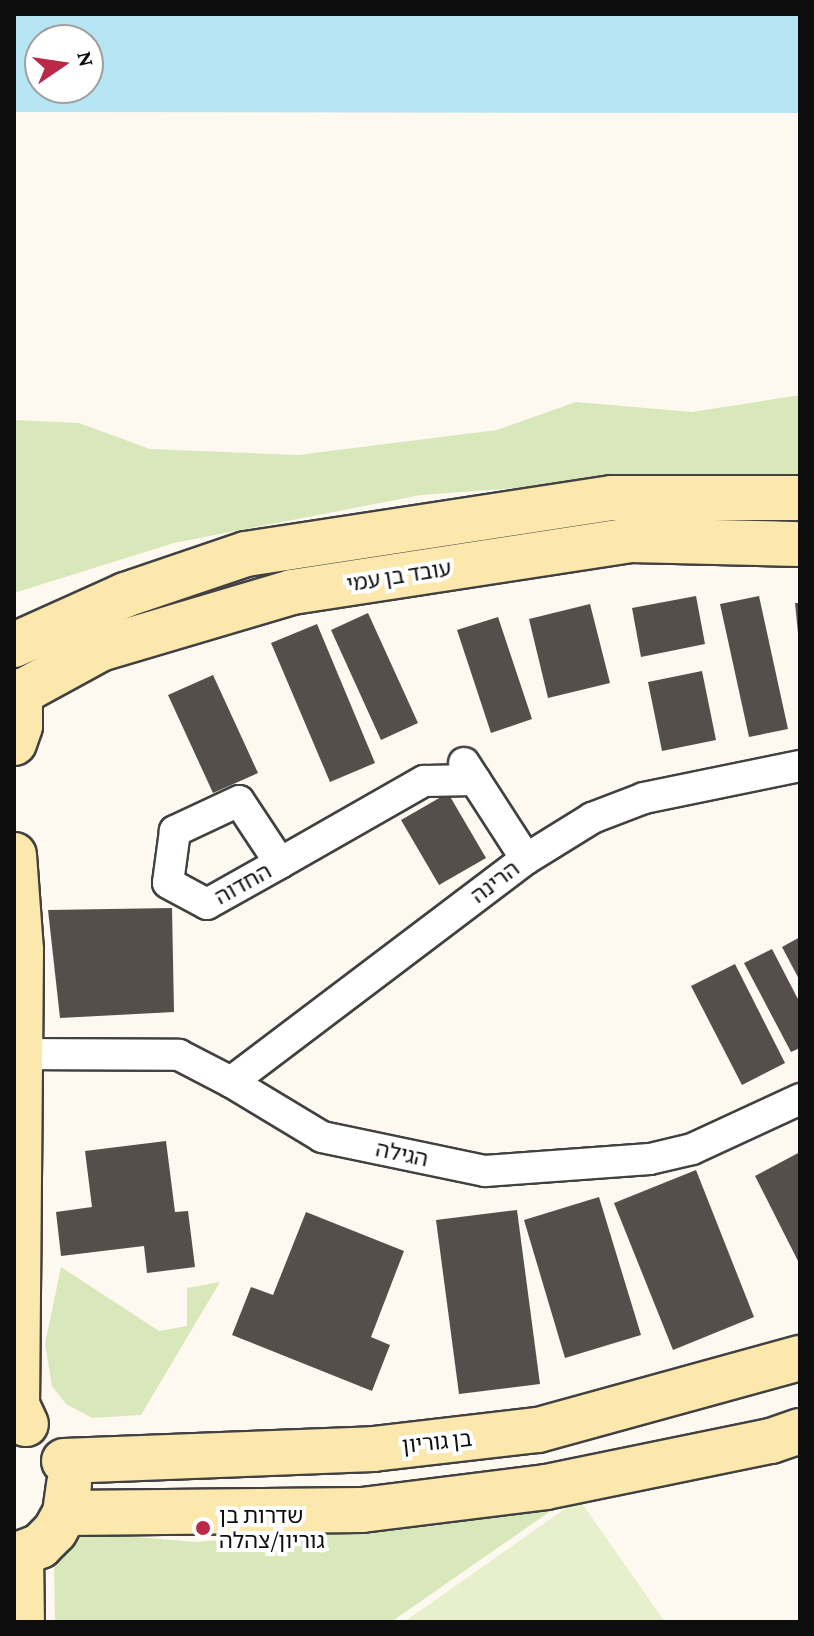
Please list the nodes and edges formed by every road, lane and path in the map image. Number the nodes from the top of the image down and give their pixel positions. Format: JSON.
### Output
{"nodes":[{"id":1,"x":800,"y":498,"type":"edge"},
{"id":2,"x":800,"y":544,"type":"edge"},
{"id":3,"x":14,"y":645,"type":"edge"},
{"id":4,"x":15,"y":693,"type":"edge"},
{"id":5,"x":14,"y":743,"type":"edge"},
{"id":6,"x":800,"y":766,"type":"edge"},
{"id":7,"x":14,"y":855,"type":"edge"},
{"id":8,"x":526,"y":859,"type":"junction"},
{"id":9,"x":280,"y":863,"type":"dead end"},
{"id":10,"x":16,"y":1054,"type":"edge"},
{"id":11,"x":231,"y":1082,"type":"junction"},
{"id":12,"x":800,"y":1099,"type":"edge"},
{"id":13,"x":800,"y":1358,"type":"edge"},
{"id":14,"x":20,"y":1423,"type":"edge"},
{"id":15,"x":800,"y":1431,"type":"edge"},
{"id":16,"x":64,"y":1461,"type":"junction"},
{"id":17,"x":65,"y":1513,"type":"junction"},
{"id":18,"x":17,"y":1555,"type":"edge"},
{"id":19,"x":22,"y":1622,"type":"edge"}],
"edges":[{"from":1,"to":3,"type":"street","name":"עובד בן עמי"},
{"from":2,"to":4,"type":"street","name":"עובד בן עמי"},
{"from":4,"to":5,"type":"street"},
{"from":6,"to":8,"type":"street","name":"הרינה"},
{"from":7,"to":10,"type":"street"},
{"from":8,"to":9,"type":"street","name":"החדוה"},
{"from":8,"to":11,"type":"street","name":"הרינה"},
{"from":10,"to":11,"type":"street","name":"הגילה"},
{"from":10,"to":14,"type":"street"},
{"from":11,"to":12,"type":"street","name":"הגילה"},
{"from":13,"to":16,"type":"street","name":"בן גוריון"},
{"from":14,"to":16,"type":"street"},
{"from":15,"to":17,"type":"street"},
{"from":16,"to":17,"type":"street"},
{"from":17,"to":18,"type":"street"},
{"from":18,"to":19,"type":"street"}]}
